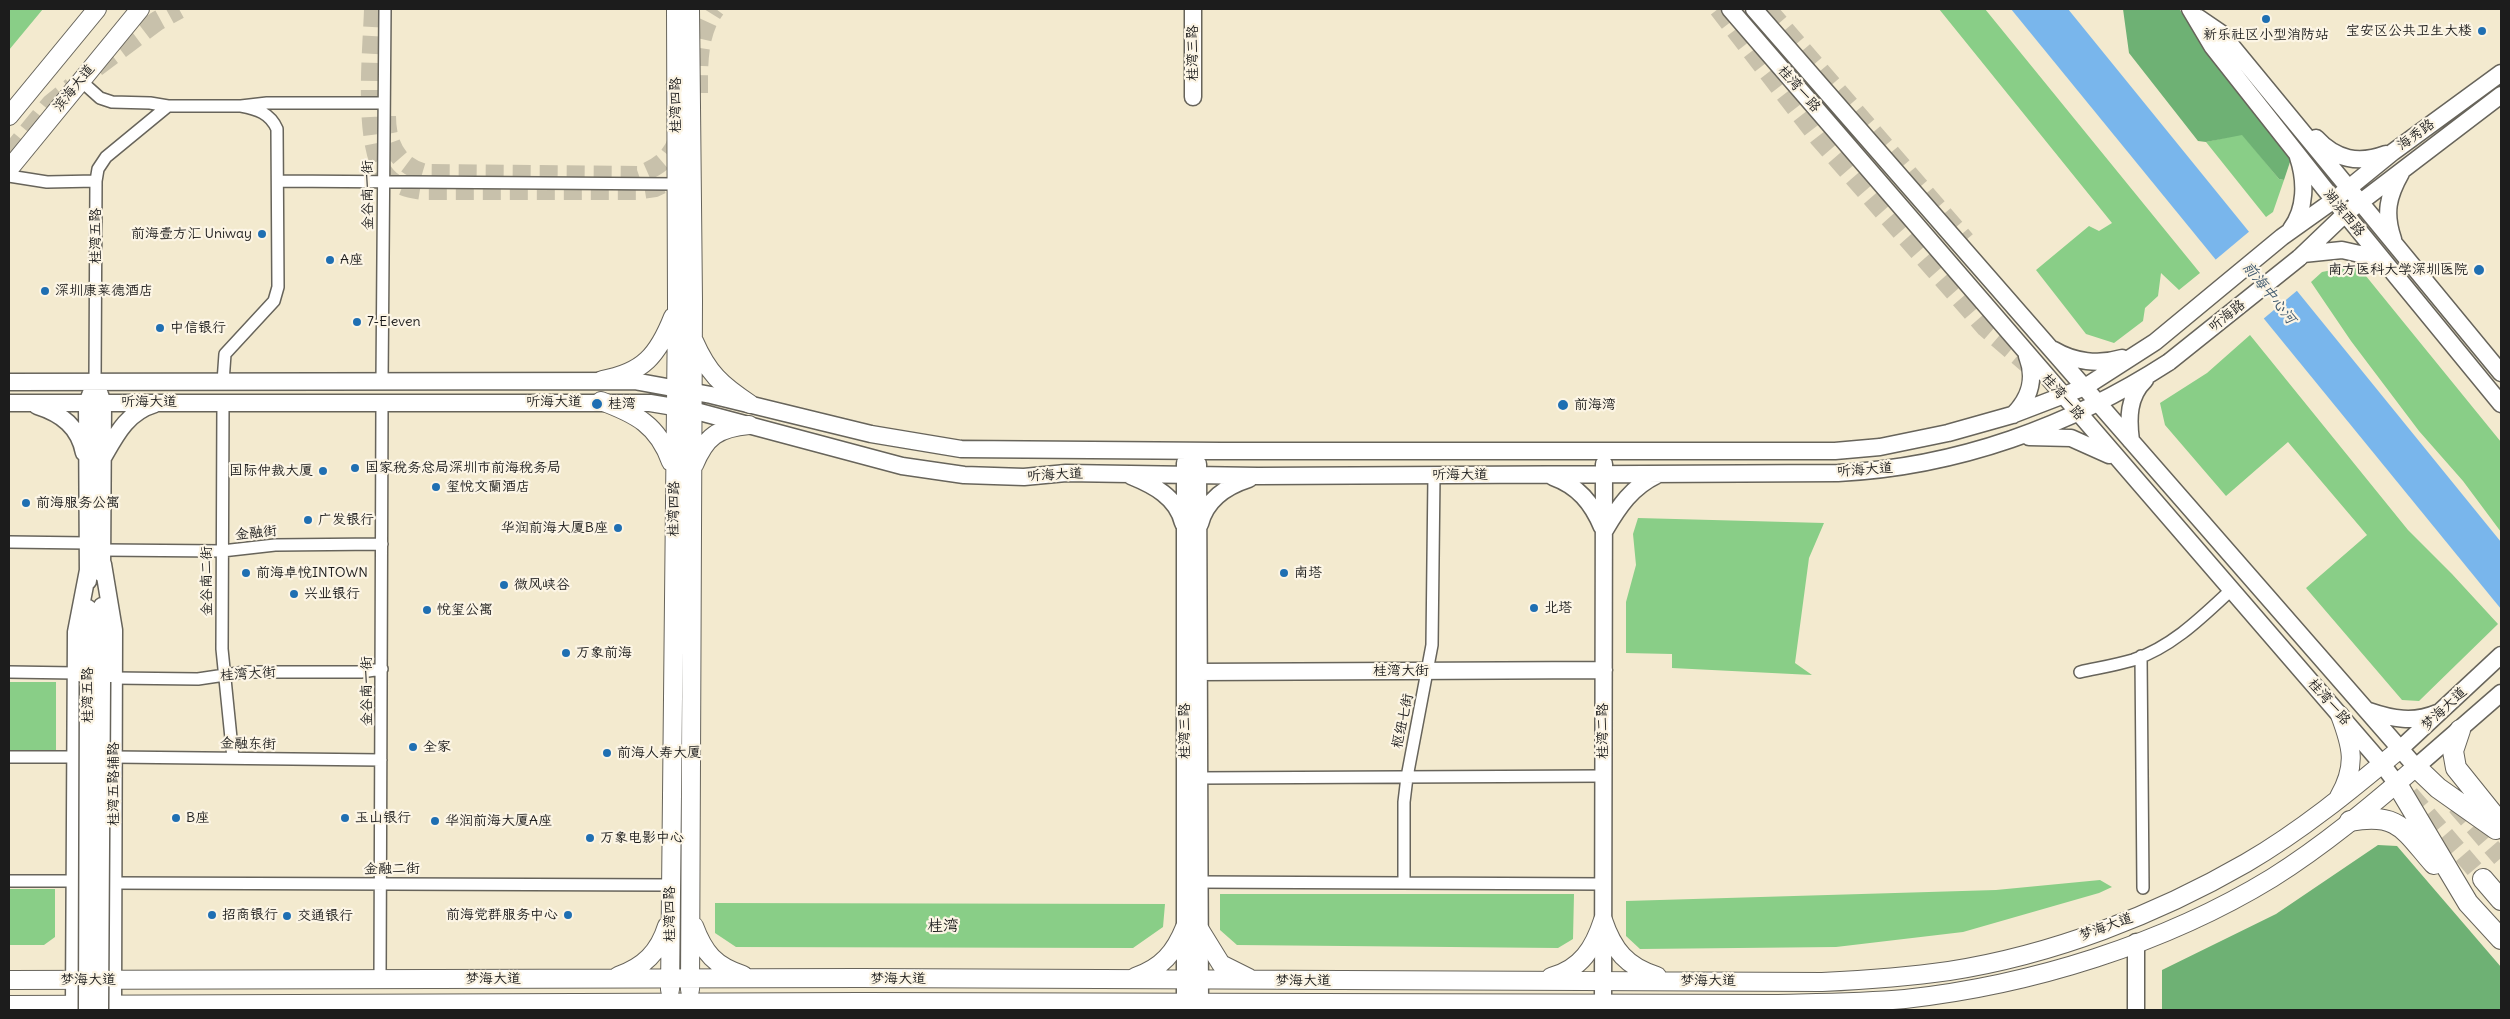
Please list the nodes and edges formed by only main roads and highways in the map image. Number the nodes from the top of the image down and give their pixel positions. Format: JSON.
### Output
{"nodes":[{"id":1,"x":86,"y":9,"type":"edge"},
{"id":2,"x":97,"y":9,"type":"edge"},
{"id":3,"x":140,"y":9,"type":"edge"},
{"id":4,"x":670,"y":9,"type":"edge"},
{"id":5,"x":676,"y":9,"type":"edge"},
{"id":6,"x":690,"y":9,"type":"edge"},
{"id":7,"x":701,"y":9,"type":"edge"},
{"id":8,"x":1192,"y":9,"type":"edge"},
{"id":9,"x":1730,"y":9,"type":"edge"},
{"id":10,"x":1754,"y":9,"type":"edge"},
{"id":11,"x":2193,"y":12,"type":"edge"},
{"id":12,"x":81,"y":27,"type":"junction"},
{"id":13,"x":683,"y":37,"type":"junction"},
{"id":14,"x":2501,"y":73,"type":"edge"},
{"id":15,"x":2501,"y":94,"type":"edge"},
{"id":16,"x":2272,"y":96,"type":"junction"},
{"id":17,"x":1193,"y":97,"type":"dead end"},
{"id":18,"x":9,"y":116,"type":"edge"},
{"id":19,"x":2409,"y":140,"type":"junction"},
{"id":20,"x":2393,"y":152,"type":"junction"},
{"id":21,"x":2296,"y":153,"type":"junction"},
{"id":22,"x":2419,"y":156,"type":"junction"},
{"id":23,"x":2404,"y":167,"type":"junction"},
{"id":24,"x":9,"y":170,"type":"edge"},
{"id":25,"x":2347,"y":189,"type":"junction"},
{"id":26,"x":2334,"y":200,"type":"junction"},
{"id":27,"x":2359,"y":203,"type":"junction"},
{"id":28,"x":2345,"y":214,"type":"junction"},
{"id":29,"x":2286,"y":234,"type":"junction"},
{"id":30,"x":2395,"y":246,"type":"junction"},
{"id":31,"x":2301,"y":256,"type":"junction"},
{"id":32,"x":2382,"y":259,"type":"junction"},
{"id":33,"x":677,"y":307,"type":"junction"},
{"id":34,"x":693,"y":336,"type":"junction"},
{"id":35,"x":2049,"y":347,"type":"junction"},
{"id":36,"x":2025,"y":352,"type":"junction"},
{"id":37,"x":2134,"y":355,"type":"junction"},
{"id":38,"x":2501,"y":373,"type":"edge"},
{"id":39,"x":2150,"y":374,"type":"junction"},
{"id":40,"x":602,"y":380,"type":"junction"},
{"id":41,"x":9,"y":382,"type":"edge"},
{"id":42,"x":95,"y":382,"type":"junction"},
{"id":43,"x":675,"y":387,"type":"junction"},
{"id":44,"x":2085,"y":387,"type":"junction"},
{"id":45,"x":692,"y":391,"type":"junction"},
{"id":46,"x":2063,"y":396,"type":"junction"},
{"id":47,"x":163,"y":402,"type":"junction"},
{"id":48,"x":601,"y":402,"type":"junction"},
{"id":49,"x":9,"y":403,"type":"edge"},
{"id":50,"x":26,"y":403,"type":"junction"},
{"id":51,"x":95,"y":403,"type":"junction"},
{"id":52,"x":750,"y":404,"type":"junction"},
{"id":53,"x":2099,"y":404,"type":"junction"},
{"id":54,"x":2501,"y":404,"type":"edge"},
{"id":55,"x":683,"y":408,"type":"junction"},
{"id":56,"x":2078,"y":414,"type":"junction"},
{"id":57,"x":2013,"y":415,"type":"junction"},
{"id":58,"x":748,"y":425,"type":"junction"},
{"id":59,"x":2012,"y":439,"type":"junction"},
{"id":60,"x":2131,"y":440,"type":"junction"},
{"id":61,"x":1191,"y":451,"type":"junction"},
{"id":62,"x":1604,"y":452,"type":"junction"},
{"id":63,"x":103,"y":458,"type":"junction"},
{"id":64,"x":2118,"y":459,"type":"junction"},
{"id":65,"x":674,"y":469,"type":"junction"},
{"id":66,"x":692,"y":470,"type":"junction"},
{"id":67,"x":1124,"y":473,"type":"junction"},
{"id":68,"x":1191,"y":474,"type":"junction"},
{"id":69,"x":1541,"y":474,"type":"junction"},
{"id":70,"x":1604,"y":474,"type":"junction"},
{"id":71,"x":1660,"y":474,"type":"junction"},
{"id":72,"x":1258,"y":476,"type":"junction"},
{"id":73,"x":93,"y":481,"type":"junction"},
{"id":74,"x":1604,"y":532,"type":"junction"},
{"id":75,"x":1191,"y":535,"type":"junction"},
{"id":76,"x":98,"y":561,"type":"junction"},
{"id":77,"x":2501,"y":655,"type":"edge"},
{"id":78,"x":1604,"y":670,"type":"junction"},
{"id":79,"x":1197,"y":672,"type":"junction"},
{"id":80,"x":94,"y":679,"type":"junction"},
{"id":81,"x":2500,"y":693,"type":"edge"},
{"id":82,"x":2367,"y":710,"type":"junction"},
{"id":83,"x":2444,"y":710,"type":"junction"},
{"id":84,"x":2340,"y":715,"type":"junction"},
{"id":85,"x":2460,"y":730,"type":"junction"},
{"id":86,"x":2400,"y":749,"type":"junction"},
{"id":87,"x":2382,"y":764,"type":"junction"},
{"id":88,"x":2416,"y":767,"type":"junction"},
{"id":89,"x":2396,"y":784,"type":"junction"},
{"id":90,"x":2337,"y":800,"type":"junction"},
{"id":91,"x":2350,"y":821,"type":"junction"},
{"id":92,"x":2501,"y":824,"type":"edge"},
{"id":93,"x":2501,"y":833,"type":"edge"},
{"id":94,"x":2483,"y":879,"type":"tunnel mouth"},
{"id":95,"x":2501,"y":900,"type":"edge"},
{"id":96,"x":2468,"y":903,"type":"junction"},
{"id":97,"x":670,"y":916,"type":"junction"},
{"id":98,"x":690,"y":916,"type":"junction"},
{"id":99,"x":1603,"y":920,"type":"junction"},
{"id":100,"x":1193,"y":928,"type":"junction"},
{"id":101,"x":2501,"y":938,"type":"edge"},
{"id":102,"x":2136,"y":942,"type":"junction"},
{"id":103,"x":606,"y":979,"type":"junction"},
{"id":104,"x":670,"y":979,"type":"junction"},
{"id":105,"x":690,"y":979,"type":"junction"},
{"id":106,"x":753,"y":979,"type":"junction"},
{"id":107,"x":9,"y":980,"type":"edge"},
{"id":108,"x":74,"y":980,"type":"junction"},
{"id":109,"x":113,"y":980,"type":"junction"},
{"id":110,"x":1119,"y":980,"type":"junction"},
{"id":111,"x":1192,"y":980,"type":"junction"},
{"id":112,"x":1538,"y":980,"type":"junction"},
{"id":113,"x":1603,"y":980,"type":"junction"},
{"id":114,"x":1264,"y":981,"type":"junction"},
{"id":115,"x":1672,"y":981,"type":"junction"},
{"id":116,"x":762,"y":1002,"type":"junction"},
{"id":117,"x":9,"y":1004,"type":"edge"},
{"id":118,"x":1118,"y":1004,"type":"junction"},
{"id":119,"x":1264,"y":1004,"type":"junction"},
{"id":120,"x":614,"y":1007,"type":"edge"},
{"id":121,"x":670,"y":1007,"type":"edge"},
{"id":122,"x":690,"y":1007,"type":"edge"},
{"id":123,"x":1192,"y":1007,"type":"edge"},
{"id":124,"x":1407,"y":1007,"type":"edge"},
{"id":125,"x":1603,"y":1007,"type":"edge"},
{"id":126,"x":80,"y":1008,"type":"edge"},
{"id":127,"x":106,"y":1008,"type":"edge"},
{"id":128,"x":734,"y":1010,"type":"edge"},
{"id":129,"x":1136,"y":1010,"type":"edge"},
{"id":130,"x":1245,"y":1010,"type":"edge"},
{"id":131,"x":2136,"y":1010,"type":"edge"}],
"edges":[{"from":1,"to":12,"type":"main road"},
{"from":2,"to":12,"type":"main road"},
{"from":3,"to":24,"type":"main road","name":"滨海大道"},
{"from":4,"to":13,"type":"main road"},
{"from":5,"to":13,"type":"main road","name":"桂湾四路"},
{"from":6,"to":13,"type":"main road","name":"桂湾四路"},
{"from":7,"to":13,"type":"main road"},
{"from":8,"to":17,"type":"main road","name":"桂湾三路"},
{"from":9,"to":36,"type":"main road","name":"桂湾一路"},
{"from":10,"to":35,"type":"main road","name":"桂湾一路"},
{"from":11,"to":16,"type":"main road","name":"湖滨西路"},
{"from":11,"to":21,"type":"main road","name":"湖滨西路"},
{"from":12,"to":18,"type":"main road"},
{"from":13,"to":33,"type":"main road","name":"桂湾四路"},
{"from":13,"to":34,"type":"main road","name":"桂湾四路"},
{"from":14,"to":19,"type":"main road","name":"海秀路"},
{"from":15,"to":22,"type":"main road","name":"海秀路"},
{"from":16,"to":20,"type":"main road"},
{"from":16,"to":25,"type":"main road","name":"湖滨西路"},
{"from":19,"to":20,"type":"main road","name":"海秀路"},
{"from":19,"to":22,"type":"main road"},
{"from":20,"to":25,"type":"main road","name":"海秀路"},
{"from":21,"to":26,"type":"main road","name":"湖滨西路"},
{"from":21,"to":29,"type":"main road"},
{"from":22,"to":23,"type":"main road","name":"海秀路"},
{"from":23,"to":27,"type":"main road","name":"海秀路"},
{"from":23,"to":30,"type":"main road"},
{"from":25,"to":26,"type":"main road","name":"海秀路"},
{"from":25,"to":27,"type":"main road","name":"湖滨西路"},
{"from":26,"to":28,"type":"main road","name":"湖滨西路"},
{"from":26,"to":29,"type":"main road","name":"听海路"},
{"from":27,"to":28,"type":"main road","name":"海秀路"},
{"from":27,"to":30,"type":"main road","name":"湖滨西路"},
{"from":28,"to":31,"type":"main road","name":"听海路"},
{"from":28,"to":32,"type":"main road","name":"湖滨西路"},
{"from":29,"to":37,"type":"main road","name":"听海路"},
{"from":30,"to":38,"type":"main road","name":"湖滨西路"},
{"from":31,"to":32,"type":"main road"},
{"from":31,"to":39,"type":"main road","name":"听海路","bridge":true},
{"from":32,"to":54,"type":"main road","name":"湖滨西路"},
{"from":33,"to":40,"type":"main road"},
{"from":33,"to":43,"type":"main road","name":"桂湾四路"},
{"from":34,"to":45,"type":"main road","name":"桂湾四路"},
{"from":34,"to":52,"type":"main road"},
{"from":35,"to":37,"type":"main road"},
{"from":35,"to":44,"type":"main road","name":"桂湾一路"},
{"from":36,"to":46,"type":"main road","name":"桂湾一路"},
{"from":36,"to":57,"type":"main road"},
{"from":37,"to":44,"type":"main road","name":"听海路"},
{"from":39,"to":53,"type":"main road","name":"听海路"},
{"from":39,"to":60,"type":"main road"},
{"from":40,"to":42,"type":"main road","name":"听海大道"},
{"from":40,"to":43,"type":"main road","name":"听海大道"},
{"from":41,"to":42,"type":"main road","name":"听海大道"},
{"from":42,"to":51,"type":"main road","name":"桂湾五路"},
{"from":43,"to":45,"type":"main road","name":"听海大道"},
{"from":43,"to":55,"type":"main road","name":"桂湾四路"},
{"from":44,"to":46,"type":"main road","name":"听海大道"},
{"from":44,"to":53,"type":"main road","name":"桂湾一路"},
{"from":45,"to":52,"type":"main road","name":"听海大道"},
{"from":45,"to":55,"type":"main road","name":"桂湾四路"},
{"from":46,"to":56,"type":"main road","name":"桂湾一路"},
{"from":46,"to":57,"type":"main road","name":"听海大道"},
{"from":47,"to":48,"type":"main road","name":"听海大道"},
{"from":47,"to":51,"type":"main road","name":"听海大道"},
{"from":47,"to":63,"type":"main road"},
{"from":48,"to":55,"type":"main road","name":"听海大道"},
{"from":48,"to":65,"type":"main road"},
{"from":49,"to":50,"type":"main road","name":"听海大道"},
{"from":50,"to":51,"type":"main road","name":"听海大道"},
{"from":50,"to":73,"type":"main road"},
{"from":51,"to":63,"type":"main road","name":"桂湾五路"},
{"from":51,"to":73,"type":"main road","name":"桂湾五路"},
{"from":52,"to":61,"type":"main road","name":"听海大道"},
{"from":53,"to":56,"type":"main road","name":"听海大道"},
{"from":53,"to":60,"type":"main road","name":"桂湾一路"},
{"from":55,"to":58,"type":"main road","name":"听海大道"},
{"from":55,"to":65,"type":"main road","name":"桂湾四路"},
{"from":55,"to":66,"type":"main road","name":"桂湾四路"},
{"from":56,"to":59,"type":"main road","name":"听海大道"},
{"from":56,"to":64,"type":"main road","name":"桂湾一路"},
{"from":57,"to":62,"type":"main road","name":"听海大道"},
{"from":58,"to":66,"type":"main road"},
{"from":58,"to":67,"type":"main road","name":"听海大道"},
{"from":59,"to":64,"type":"main road"},
{"from":59,"to":71,"type":"main road","name":"听海大道"},
{"from":60,"to":82,"type":"main road","name":"桂湾一路"},
{"from":61,"to":62,"type":"main road","name":"听海大道"},
{"from":61,"to":68,"type":"main road","name":"桂湾三路"},
{"from":62,"to":70,"type":"main road","name":"桂湾二路"},
{"from":63,"to":73,"type":"main road","name":"桂湾五路"},
{"from":64,"to":84,"type":"main road","name":"桂湾一路"},
{"from":65,"to":97,"type":"main road","name":"桂湾四路"},
{"from":66,"to":98,"type":"main road","name":"桂湾四路"},
{"from":67,"to":68,"type":"main road","name":"听海大道"},
{"from":67,"to":75,"type":"main road"},
{"from":68,"to":72,"type":"main road","name":"听海大道"},
{"from":68,"to":75,"type":"main road","name":"桂湾三路"},
{"from":69,"to":70,"type":"main road","name":"听海大道"},
{"from":69,"to":72,"type":"main road","name":"听海大道"},
{"from":69,"to":74,"type":"main road"},
{"from":70,"to":71,"type":"main road","name":"听海大道"},
{"from":70,"to":74,"type":"main road","name":"桂湾二路"},
{"from":71,"to":74,"type":"main road"},
{"from":72,"to":75,"type":"main road"},
{"from":73,"to":76,"type":"main road","name":"桂湾五路"},
{"from":73,"to":76,"type":"main road","name":"桂湾五路"},
{"from":74,"to":78,"type":"main road","name":"桂湾二路"},
{"from":75,"to":79,"type":"main road","name":"桂湾三路"},
{"from":75,"to":100,"type":"main road","name":"桂湾三路"},
{"from":76,"to":80,"type":"main road","name":"桂湾五路"},
{"from":76,"to":80,"type":"main road","name":"桂湾五路辅路"},
{"from":77,"to":83,"type":"main road","name":"梦海大道"},
{"from":78,"to":79,"type":"main road","name":"桂湾大街"},
{"from":78,"to":99,"type":"main road","name":"桂湾二路"},
{"from":79,"to":100,"type":"main road","name":"桂湾三路"},
{"from":80,"to":108,"type":"main road","name":"桂湾五路辅路"},
{"from":80,"to":109,"type":"main road","name":"桂湾五路辅路"},
{"from":80,"to":126,"type":"main road","name":"桂湾五路","bridge":true},
{"from":80,"to":127,"type":"main road","name":"桂湾五路","bridge":true},
{"from":81,"to":85,"type":"main road","name":"梦海大道"},
{"from":82,"to":83,"type":"main road"},
{"from":82,"to":86,"type":"main road","name":"桂湾一路"},
{"from":83,"to":86,"type":"main road","name":"梦海大道"},
{"from":84,"to":87,"type":"main road","name":"桂湾一路"},
{"from":84,"to":90,"type":"main road"},
{"from":85,"to":88,"type":"main road","name":"梦海大道"},
{"from":85,"to":92,"type":"highway"},
{"from":86,"to":87,"type":"main road","name":"梦海大道"},
{"from":86,"to":88,"type":"main road","name":"桂湾一路"},
{"from":87,"to":89,"type":"main road","name":"桂湾一路"},
{"from":87,"to":90,"type":"main road","name":"梦海大道"},
{"from":88,"to":89,"type":"main road","name":"梦海大道"},
{"from":88,"to":93,"type":"highway"},
{"from":89,"to":91,"type":"main road","name":"梦海大道"},
{"from":89,"to":96,"type":"highway"},
{"from":90,"to":115,"type":"main road","name":"梦海大道"},
{"from":91,"to":96,"type":"highway"},
{"from":91,"to":102,"type":"main road","name":"梦海大道"},
{"from":94,"to":95,"type":"highway"},
{"from":96,"to":101,"type":"highway"},
{"from":97,"to":103,"type":"main road"},
{"from":97,"to":104,"type":"main road","name":"桂湾四路"},
{"from":98,"to":105,"type":"main road","name":"桂湾四路"},
{"from":98,"to":106,"type":"main road"},
{"from":99,"to":112,"type":"main road"},
{"from":99,"to":113,"type":"main road","name":"桂湾二路"},
{"from":99,"to":115,"type":"main road"},
{"from":100,"to":110,"type":"main road"},
{"from":100,"to":111,"type":"main road","name":"桂湾三路"},
{"from":100,"to":114,"type":"main road"},
{"from":102,"to":125,"type":"main road","name":"梦海大道"},
{"from":102,"to":131,"type":"main road"},
{"from":103,"to":104,"type":"main road","name":"梦海大道"},
{"from":103,"to":109,"type":"main road","name":"梦海大道"},
{"from":104,"to":105,"type":"main road","name":"梦海大道"},
{"from":104,"to":121,"type":"main road","name":"桂湾四路"},
{"from":105,"to":106,"type":"main road","name":"梦海大道"},
{"from":105,"to":122,"type":"main road","name":"桂湾四路"},
{"from":106,"to":110,"type":"main road","name":"梦海大道"},
{"from":107,"to":108,"type":"main road","name":"梦海大道"},
{"from":108,"to":109,"type":"main road","name":"梦海大道"},
{"from":108,"to":126,"type":"main road","name":"桂湾五路辅路"},
{"from":109,"to":127,"type":"main road","name":"桂湾五路辅路"},
{"from":110,"to":111,"type":"main road","name":"梦海大道"},
{"from":111,"to":114,"type":"main road","name":"梦海大道"},
{"from":111,"to":123,"type":"main road","name":"桂湾三路"},
{"from":112,"to":113,"type":"main road","name":"梦海大道"},
{"from":112,"to":114,"type":"main road","name":"梦海大道"},
{"from":113,"to":115,"type":"main road","name":"梦海大道"},
{"from":113,"to":125,"type":"main road","name":"桂湾二路"},
{"from":116,"to":118,"type":"main road","name":"梦海大道"},
{"from":116,"to":122,"type":"main road","name":"梦海大道"},
{"from":116,"to":128,"type":"main road"},
{"from":117,"to":126,"type":"main road","name":"梦海大道"},
{"from":118,"to":123,"type":"main road","name":"梦海大道"},
{"from":118,"to":129,"type":"main road"},
{"from":119,"to":123,"type":"main road","name":"梦海大道"},
{"from":119,"to":124,"type":"main road","name":"梦海大道"},
{"from":119,"to":130,"type":"main road"},
{"from":120,"to":121,"type":"main road","name":"梦海大道"},
{"from":120,"to":127,"type":"main road","name":"梦海大道"},
{"from":121,"to":122,"type":"main road","name":"梦海大道"},
{"from":124,"to":125,"type":"main road","name":"梦海大道"},
{"from":126,"to":127,"type":"main road","name":"梦海大道"}]}
